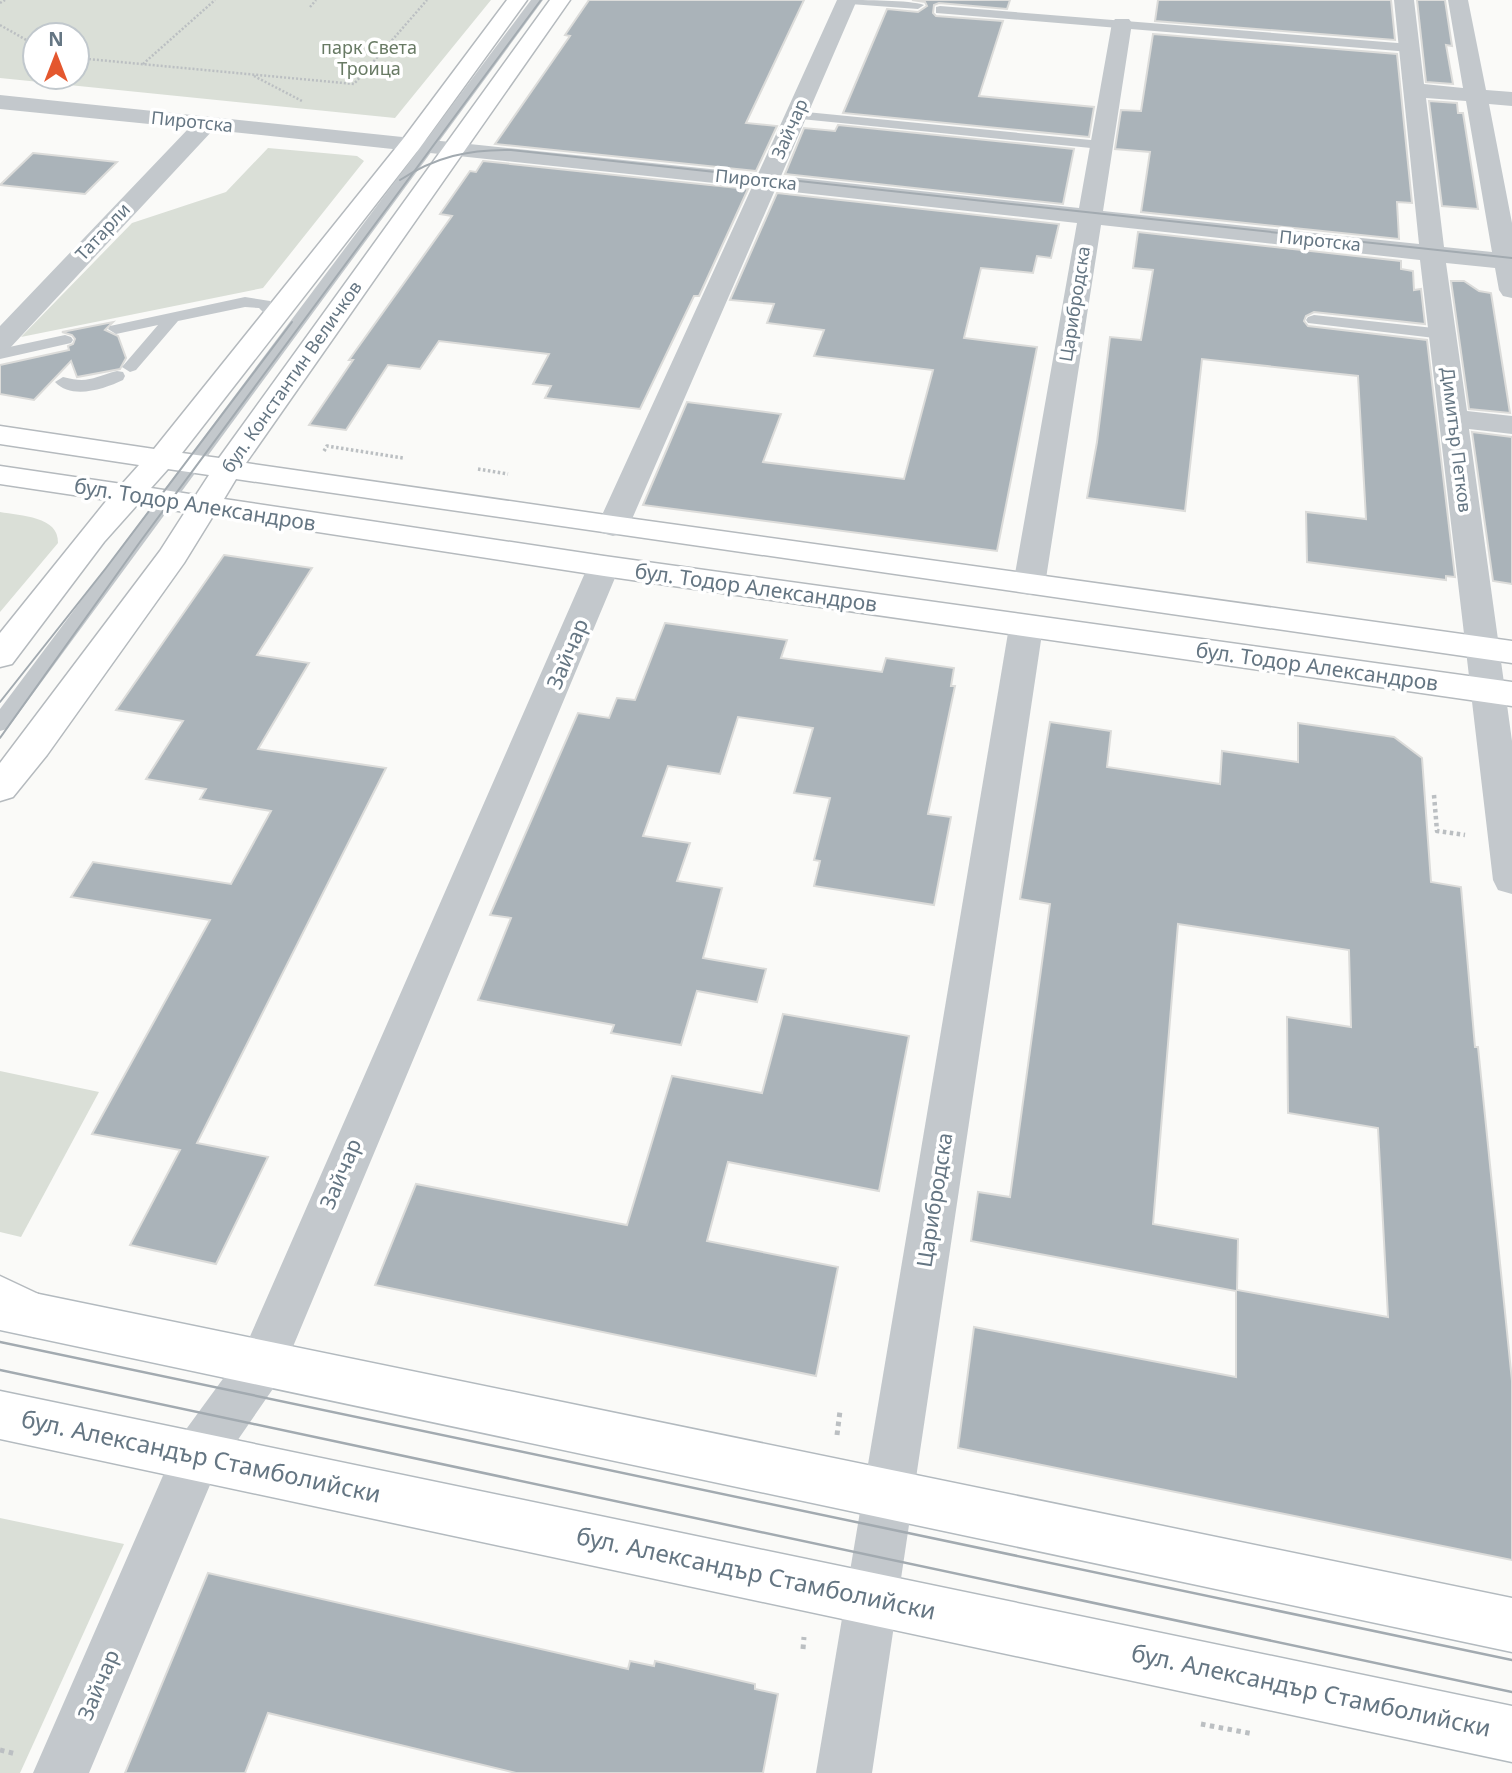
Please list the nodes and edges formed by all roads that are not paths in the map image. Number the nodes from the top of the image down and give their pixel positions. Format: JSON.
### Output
{"nodes":[{"id":1,"x":517,"y":0,"type":"edge"},
{"id":2,"x":537,"y":0,"type":"edge"},
{"id":3,"x":560,"y":0,"type":"edge"},
{"id":4,"x":849,"y":0,"type":"edge"},
{"id":5,"x":1404,"y":0,"type":"edge"},
{"id":6,"x":1458,"y":0,"type":"edge"},
{"id":7,"x":918,"y":5,"type":"dead end"},
{"id":8,"x":940,"y":10,"type":"dead end"},
{"id":9,"x":1122,"y":23,"type":"junction"},
{"id":10,"x":1430,"y":49,"type":"junction"},
{"id":11,"x":1468,"y":53,"type":"junction"},
{"id":12,"x":1416,"y":90,"type":"junction"},
{"id":13,"x":1477,"y":96,"type":"junction"},
{"id":14,"x":1512,"y":99,"type":"edge"},
{"id":15,"x":11,"y":103,"type":"edge"},
{"id":16,"x":796,"y":115,"type":"junction"},
{"id":17,"x":0,"y":123,"type":"edge"},
{"id":18,"x":207,"y":123,"type":"junction"},
{"id":19,"x":1101,"y":145,"type":"junction"},
{"id":20,"x":431,"y":146,"type":"junction"},
{"id":21,"x":766,"y":181,"type":"junction"},
{"id":22,"x":1089,"y":216,"type":"junction"},
{"id":23,"x":1433,"y":253,"type":"junction"},
{"id":24,"x":1509,"y":261,"type":"edge"},
{"id":25,"x":1512,"y":290,"type":"edge"},
{"id":26,"x":174,"y":316,"type":"junction"},
{"id":27,"x":273,"y":319,"type":"junction"},
{"id":28,"x":1314,"y":320,"type":"dead end"},
{"id":29,"x":116,"y":329,"type":"dead end"},
{"id":30,"x":1443,"y":334,"type":"junction"},
{"id":31,"x":0,"y":342,"type":"edge"},
{"id":32,"x":57,"y":346,"type":"dead end"},
{"id":33,"x":0,"y":354,"type":"edge"},
{"id":34,"x":63,"y":382,"type":"dead end"},
{"id":35,"x":1453,"y":418,"type":"junction"},
{"id":36,"x":1512,"y":425,"type":"edge"},
{"id":37,"x":0,"y":435,"type":"edge"},
{"id":38,"x":160,"y":459,"type":"junction"},
{"id":39,"x":192,"y":464,"type":"junction"},
{"id":40,"x":227,"y":470,"type":"junction"},
{"id":41,"x":0,"y":475,"type":"edge"},
{"id":42,"x":128,"y":495,"type":"junction"},
{"id":43,"x":165,"y":501,"type":"junction"},
{"id":44,"x":203,"y":506,"type":"junction"},
{"id":45,"x":614,"y":526,"type":"junction"},
{"id":46,"x":604,"y":566,"type":"junction"},
{"id":47,"x":1029,"y":585,"type":"junction"},
{"id":48,"x":1026,"y":627,"type":"junction"},
{"id":49,"x":1497,"y":650,"type":"edge"},
{"id":50,"x":0,"y":656,"type":"edge"},
{"id":51,"x":1500,"y":693,"type":"edge"},
{"id":52,"x":0,"y":724,"type":"edge"},
{"id":53,"x":0,"y":788,"type":"edge"},
{"id":54,"x":1512,"y":880,"type":"edge"},
{"id":55,"x":11,"y":1307,"type":"edge"},
{"id":56,"x":262,"y":1364,"type":"junction"},
{"id":57,"x":0,"y":1415,"type":"edge"},
{"id":58,"x":197,"y":1456,"type":"junction"},
{"id":59,"x":888,"y":1493,"type":"junction"},
{"id":60,"x":872,"y":1598,"type":"junction"},
{"id":61,"x":1512,"y":1625,"type":"edge"},
{"id":62,"x":1512,"y":1734,"type":"edge"},
{"id":63,"x":61,"y":1773,"type":"edge"},
{"id":64,"x":844,"y":1773,"type":"edge"}],
"edges":[{"from":1,"to":20,"type":"main road","name":"бул. Константин Величков"},
{"from":2,"to":20,"type":"lane","name":"бул. Константин Величков"},
{"from":3,"to":20,"type":"main road","name":"бул. Константин Величков"},
{"from":4,"to":7,"type":"lane"},
{"from":4,"to":16,"type":"street","name":"Зайчар"},
{"from":5,"to":10,"type":"street","name":"Димитър Петков"},
{"from":6,"to":11,"type":"street"},
{"from":8,"to":9,"type":"lane"},
{"from":9,"to":10,"type":"lane"},
{"from":9,"to":19,"type":"street","name":"Царибродска"},
{"from":10,"to":11,"type":"street"},
{"from":10,"to":12,"type":"street","name":"Димитър Петков"},
{"from":11,"to":13,"type":"street"},
{"from":12,"to":13,"type":"street"},
{"from":12,"to":23,"type":"street","name":"Димитър Петков"},
{"from":13,"to":14,"type":"street"},
{"from":13,"to":24,"type":"street"},
{"from":15,"to":17,"type":"street"},
{"from":15,"to":18,"type":"street","name":"Пиротска"},
{"from":16,"to":19,"type":"lane"},
{"from":16,"to":21,"type":"street","name":"Зайчар"},
{"from":18,"to":20,"type":"street","name":"Пиротска"},
{"from":18,"to":31,"type":"street","name":"Татарли"},
{"from":19,"to":22,"type":"street","name":"Царибродска"},
{"from":20,"to":21,"type":"street","name":"Пиротска"},
{"from":20,"to":27,"type":"main road","name":"бул. Константин Величков"},
{"from":20,"to":39,"type":"lane","name":"бул. Константин Величков"},
{"from":20,"to":40,"type":"main road","name":"бул. Константин Величков"},
{"from":21,"to":22,"type":"street","name":"Пиротска"},
{"from":21,"to":45,"type":"street","name":"Зайчар"},
{"from":22,"to":23,"type":"street","name":"Пиротска"},
{"from":22,"to":47,"type":"street","name":"Царибродска"},
{"from":23,"to":24,"type":"street","name":"Пиротска"},
{"from":23,"to":30,"type":"street","name":"Димитър Петков"},
{"from":24,"to":25,"type":"street"},
{"from":26,"to":27,"type":"lane"},
{"from":26,"to":29,"type":"lane"},
{"from":26,"to":34,"type":"lane"},
{"from":27,"to":38,"type":"main road","name":"бул. Константин Величков"},
{"from":28,"to":30,"type":"lane"},
{"from":30,"to":35,"type":"street","name":"Димитър Петков"},
{"from":32,"to":33,"type":"lane"},
{"from":35,"to":36,"type":"street"},
{"from":35,"to":49,"type":"street","name":"Димитър Петков"},
{"from":37,"to":38,"type":"main road","name":"бул. Тодор Александров"},
{"from":38,"to":39,"type":"main road","name":"бул. Тодор Александров"},
{"from":38,"to":42,"type":"main road","name":"бул. Константин Величков"},
{"from":39,"to":40,"type":"main road","name":"бул. Тодор Александров"},
{"from":39,"to":43,"type":"lane","name":"бул. Константин Величков"},
{"from":40,"to":44,"type":"main road","name":"бул. Константин Величков"},
{"from":40,"to":45,"type":"main road","name":"бул. Тодор Александров"},
{"from":41,"to":42,"type":"main road","name":"бул. Тодор Александров"},
{"from":42,"to":43,"type":"main road","name":"бул. Тодор Александров"},
{"from":42,"to":50,"type":"main road","name":"бул. Константин Величков"},
{"from":43,"to":44,"type":"main road","name":"бул. Тодор Александров"},
{"from":43,"to":52,"type":"lane","name":"бул. Константин Величков"},
{"from":44,"to":46,"type":"main road","name":"бул. Тодор Александров"},
{"from":44,"to":53,"type":"main road","name":"бул. Константин Величков"},
{"from":45,"to":47,"type":"main road","name":"бул. Тодор Александров"},
{"from":46,"to":48,"type":"main road","name":"бул. Тодор Александров"},
{"from":46,"to":56,"type":"street","name":"Зайчар"},
{"from":47,"to":49,"type":"main road","name":"бул. Тодор Александров"},
{"from":48,"to":51,"type":"main road","name":"бул. Тодор Александров"},
{"from":48,"to":59,"type":"street","name":"Царибродска"},
{"from":49,"to":51,"type":"street","name":"Димитър Петков"},
{"from":51,"to":54,"type":"street","name":"Димитър Петков"},
{"from":55,"to":56,"type":"main road"},
{"from":56,"to":58,"type":"street","name":"Зайчар"},
{"from":56,"to":59,"type":"main road"},
{"from":57,"to":58,"type":"main road","name":"бул. Александър Стамболийски"},
{"from":58,"to":60,"type":"main road","name":"бул. Александър Стамболийски"},
{"from":58,"to":63,"type":"street","name":"Зайчар"},
{"from":59,"to":60,"type":"street","name":"Царибродска"},
{"from":59,"to":61,"type":"main road"},
{"from":60,"to":62,"type":"main road","name":"бул. Александър Стамболийски"},
{"from":60,"to":64,"type":"street","name":"Царибродска"}]}
